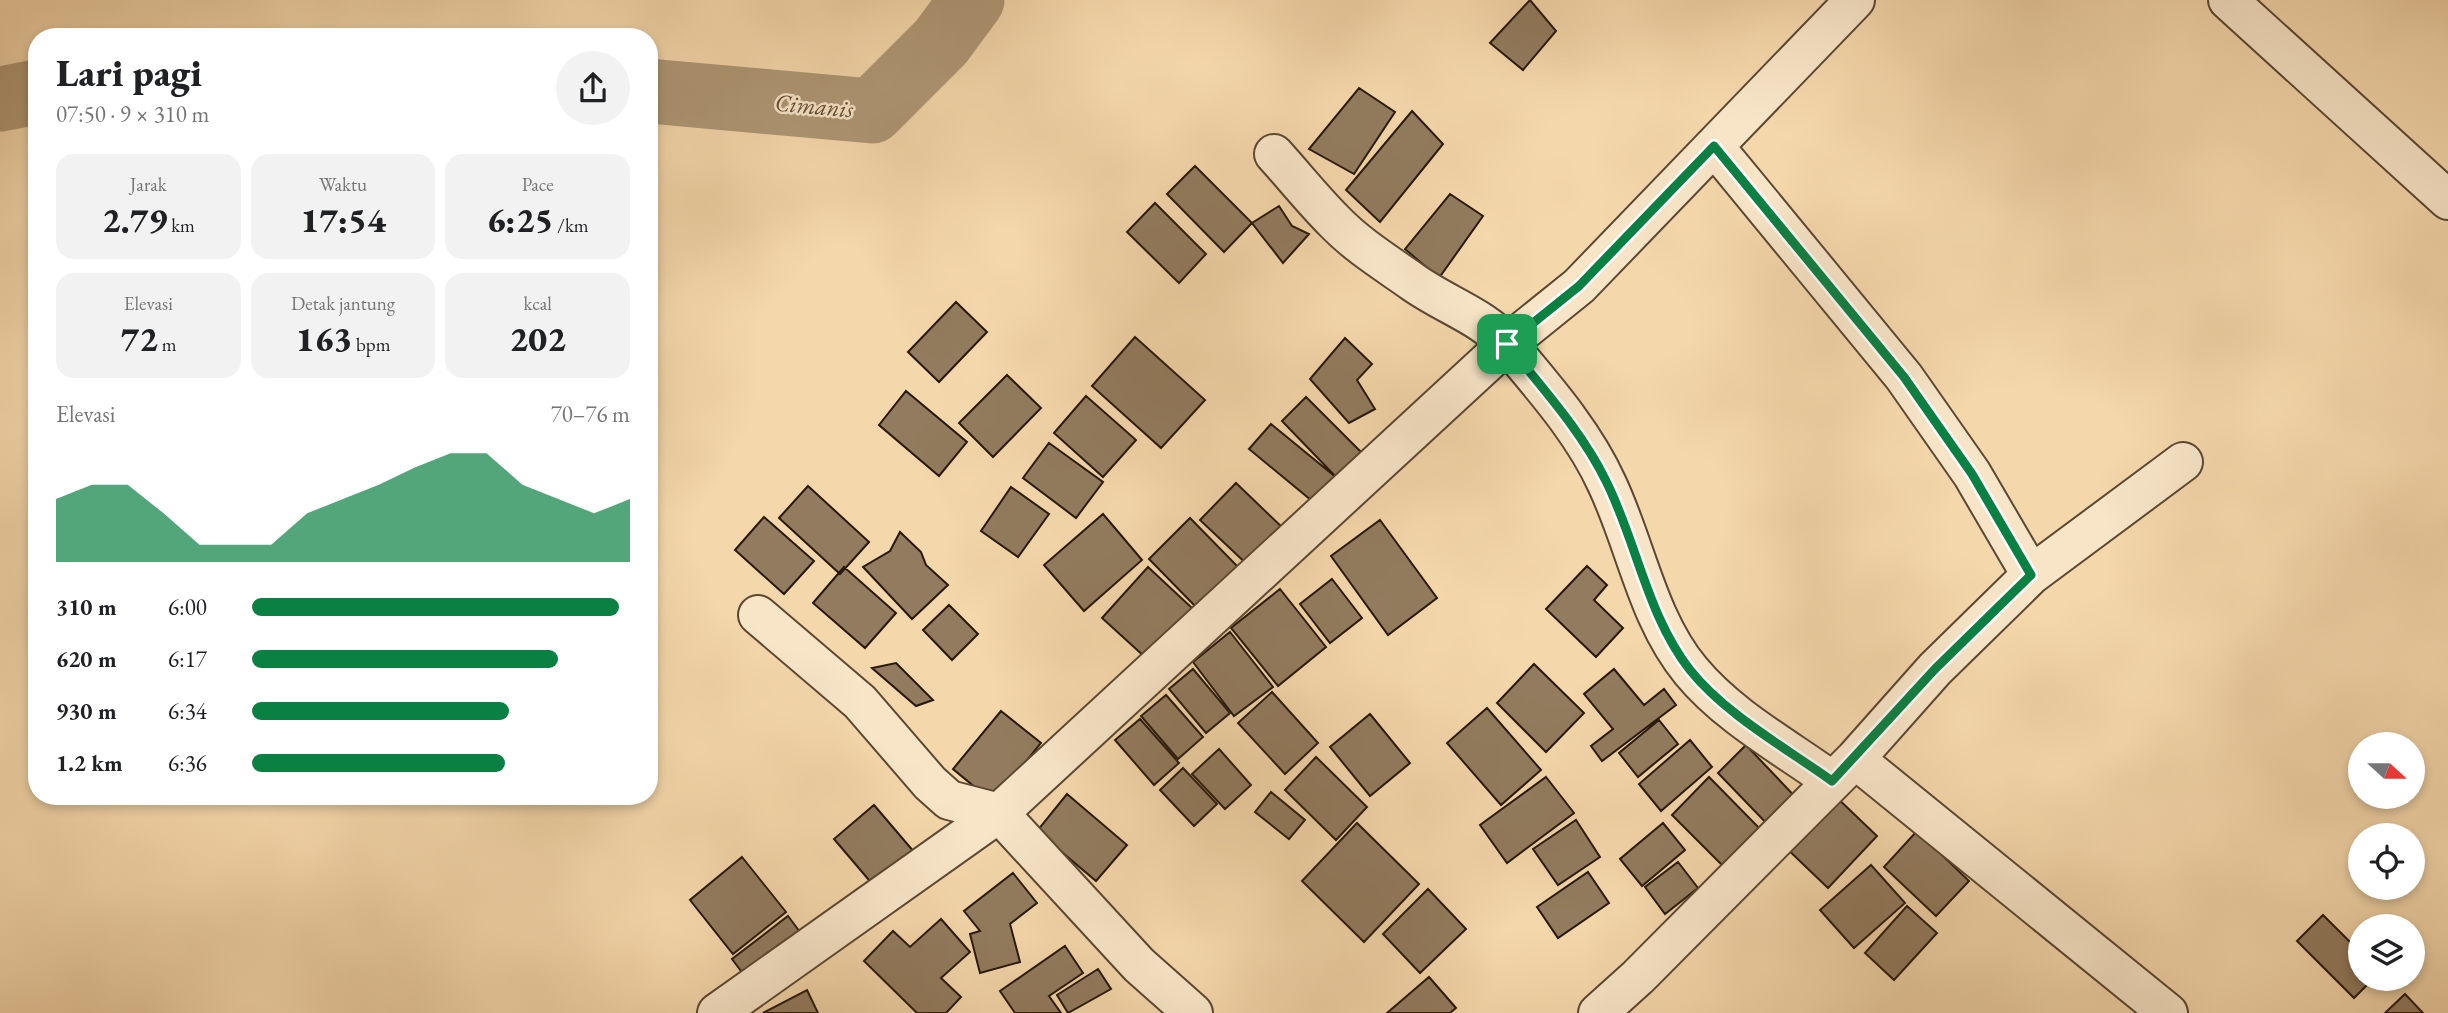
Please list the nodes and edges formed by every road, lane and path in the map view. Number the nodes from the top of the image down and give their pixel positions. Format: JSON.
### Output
{"nodes":[{"id":1,"x":1856,"y":0,"type":"edge"},
{"id":2,"x":2228,"y":0,"type":"edge"},
{"id":3,"x":1714,"y":146,"type":"junction"},
{"id":4,"x":1274,"y":154,"type":"dead end"},
{"id":5,"x":2448,"y":200,"type":"edge"},
{"id":6,"x":1507,"y":344,"type":"junction"},
{"id":7,"x":2183,"y":462,"type":"dead end"},
{"id":8,"x":2031,"y":575,"type":"junction"},
{"id":9,"x":758,"y":615,"type":"dead end"},
{"id":10,"x":1844,"y":770,"type":"junction"},
{"id":11,"x":999,"y":813,"type":"junction"},
{"id":12,"x":717,"y":1013,"type":"edge"},
{"id":13,"x":1194,"y":1013,"type":"edge"},
{"id":14,"x":1598,"y":1013,"type":"edge"},
{"id":15,"x":2168,"y":1013,"type":"edge"}],
"edges":[{"from":1,"to":3,"type":"street"},
{"from":2,"to":5,"type":"street"},
{"from":3,"to":6,"type":"street"},
{"from":3,"to":8,"type":"street"},
{"from":4,"to":6,"type":"street"},
{"from":6,"to":10,"type":"street"},
{"from":6,"to":11,"type":"street"},
{"from":7,"to":8,"type":"street"},
{"from":8,"to":10,"type":"street"},
{"from":9,"to":11,"type":"street"},
{"from":10,"to":14,"type":"street"},
{"from":10,"to":15,"type":"street"},
{"from":11,"to":12,"type":"street"},
{"from":11,"to":13,"type":"street"}]}
